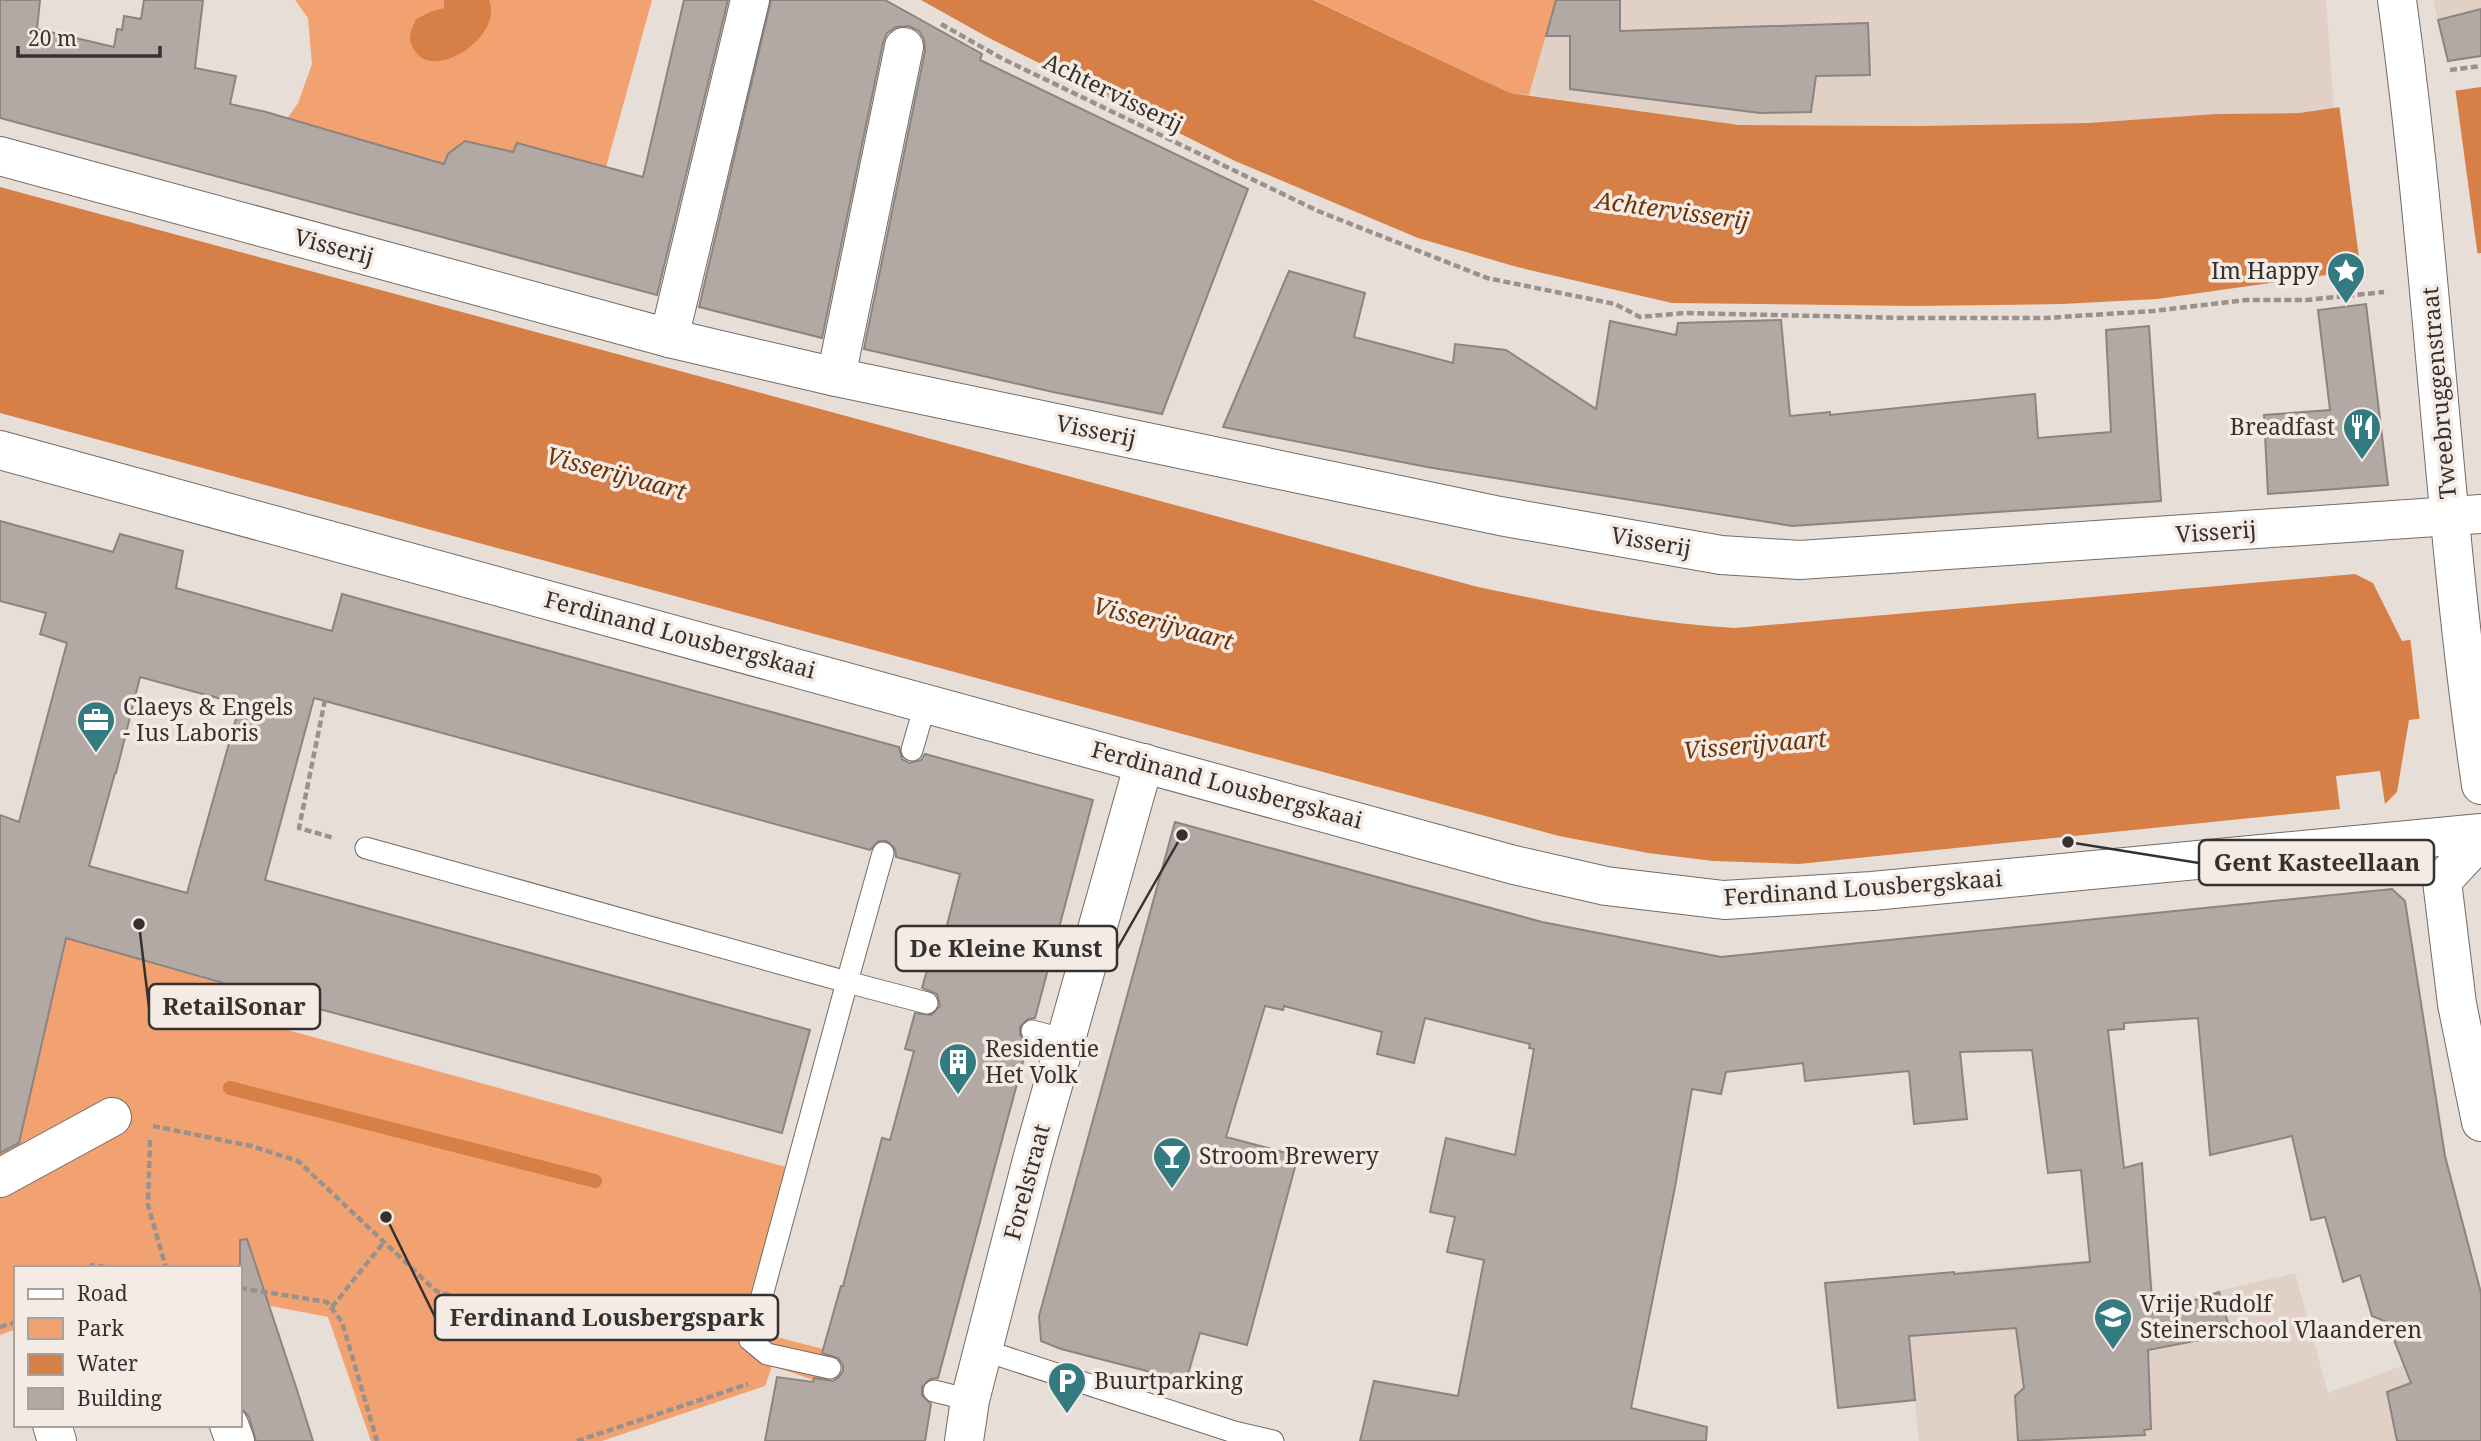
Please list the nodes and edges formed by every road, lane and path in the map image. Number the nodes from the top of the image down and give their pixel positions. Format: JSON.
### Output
{"nodes":[{"id":1,"x":750,"y":0,"type":"edge"},
{"id":2,"x":2397,"y":0,"type":"edge"},
{"id":3,"x":930,"y":17,"type":"dead end"},
{"id":4,"x":904,"y":47,"type":"dead end"},
{"id":5,"x":0,"y":156,"type":"edge"},
{"id":6,"x":2428,"y":274,"type":"junction"},
{"id":7,"x":669,"y":338,"type":"junction"},
{"id":8,"x":836,"y":377,"type":"junction"},
{"id":9,"x":0,"y":450,"type":"edge"},
{"id":10,"x":2466,"y":516,"type":"edge"},
{"id":11,"x":325,"y":700,"type":"dead end"},
{"id":12,"x":926,"y":702,"type":"junction"},
{"id":13,"x":912,"y":750,"type":"dead end"},
{"id":14,"x":1144,"y":763,"type":"junction"},
{"id":15,"x":2481,"y":785,"type":"edge"},
{"id":16,"x":2481,"y":833,"type":"edge"},
{"id":17,"x":2481,"y":838,"type":"edge"},
{"id":18,"x":366,"y":848,"type":"joint"},
{"id":19,"x":883,"y":853,"type":"dead end"},
{"id":20,"x":847,"y":982,"type":"junction"},
{"id":21,"x":2469,"y":1002,"type":"edge"},
{"id":22,"x":927,"y":1003,"type":"dead end"},
{"id":23,"x":112,"y":1116,"type":"dead end"},
{"id":24,"x":2481,"y":1122,"type":"edge"},
{"id":25,"x":0,"y":1178,"type":"edge"},
{"id":26,"x":384,"y":1242,"type":"junction"},
{"id":27,"x":165,"y":1266,"type":"edge"},
{"id":28,"x":242,"y":1288,"type":"edge"},
{"id":29,"x":332,"y":1307,"type":"junction"},
{"id":30,"x":750,"y":1340,"type":"junction"},
{"id":31,"x":983,"y":1350,"type":"junction"},
{"id":32,"x":767,"y":1354,"type":"junction"},
{"id":33,"x":830,"y":1368,"type":"dead end"},
{"id":34,"x":377,"y":1441,"type":"edge"},
{"id":35,"x":577,"y":1441,"type":"edge"},
{"id":36,"x":964,"y":1441,"type":"edge"},
{"id":37,"x":1273,"y":1441,"type":"edge"}],
"edges":[{"from":1,"to":7,"type":"street"},
{"from":2,"to":6,"type":"street","name":"Tweebruggenstraat"},
{"from":3,"to":6,"type":"path","name":"Achtervisserij"},
{"from":4,"to":8,"type":"street"},
{"from":5,"to":7,"type":"street","name":"Visserij"},
{"from":6,"to":10,"type":"street","name":"Tweebruggenstraat"},
{"from":7,"to":8,"type":"street","name":"Visserij"},
{"from":8,"to":10,"type":"street","name":"Visserij"},
{"from":9,"to":12,"type":"street","name":"Ferdinand Lousbergskaai"},
{"from":10,"to":15,"type":"street","name":"Tweebruggenstraat"},
{"from":11,"to":18,"type":"path"},
{"from":12,"to":13,"type":"lane"},
{"from":12,"to":14,"type":"street","name":"Ferdinand Lousbergskaai"},
{"from":14,"to":16,"type":"street","name":"Ferdinand Lousbergskaai"},
{"from":14,"to":31,"type":"street","name":"Forelstraat"},
{"from":17,"to":21,"type":"street"},
{"from":18,"to":20,"type":"lane"},
{"from":19,"to":20,"type":"lane"},
{"from":20,"to":22,"type":"lane"},
{"from":20,"to":30,"type":"lane"},
{"from":21,"to":24,"type":"street"},
{"from":23,"to":25,"type":"street"},
{"from":26,"to":27,"type":"path"},
{"from":26,"to":29,"type":"path"},
{"from":26,"to":30,"type":"path"},
{"from":28,"to":29,"type":"path"},
{"from":29,"to":34,"type":"path"},
{"from":30,"to":32,"type":"lane"},
{"from":31,"to":36,"type":"street","name":"Forelstraat"},
{"from":31,"to":37,"type":"lane"},
{"from":32,"to":33,"type":"lane"},
{"from":32,"to":35,"type":"path"}]}
